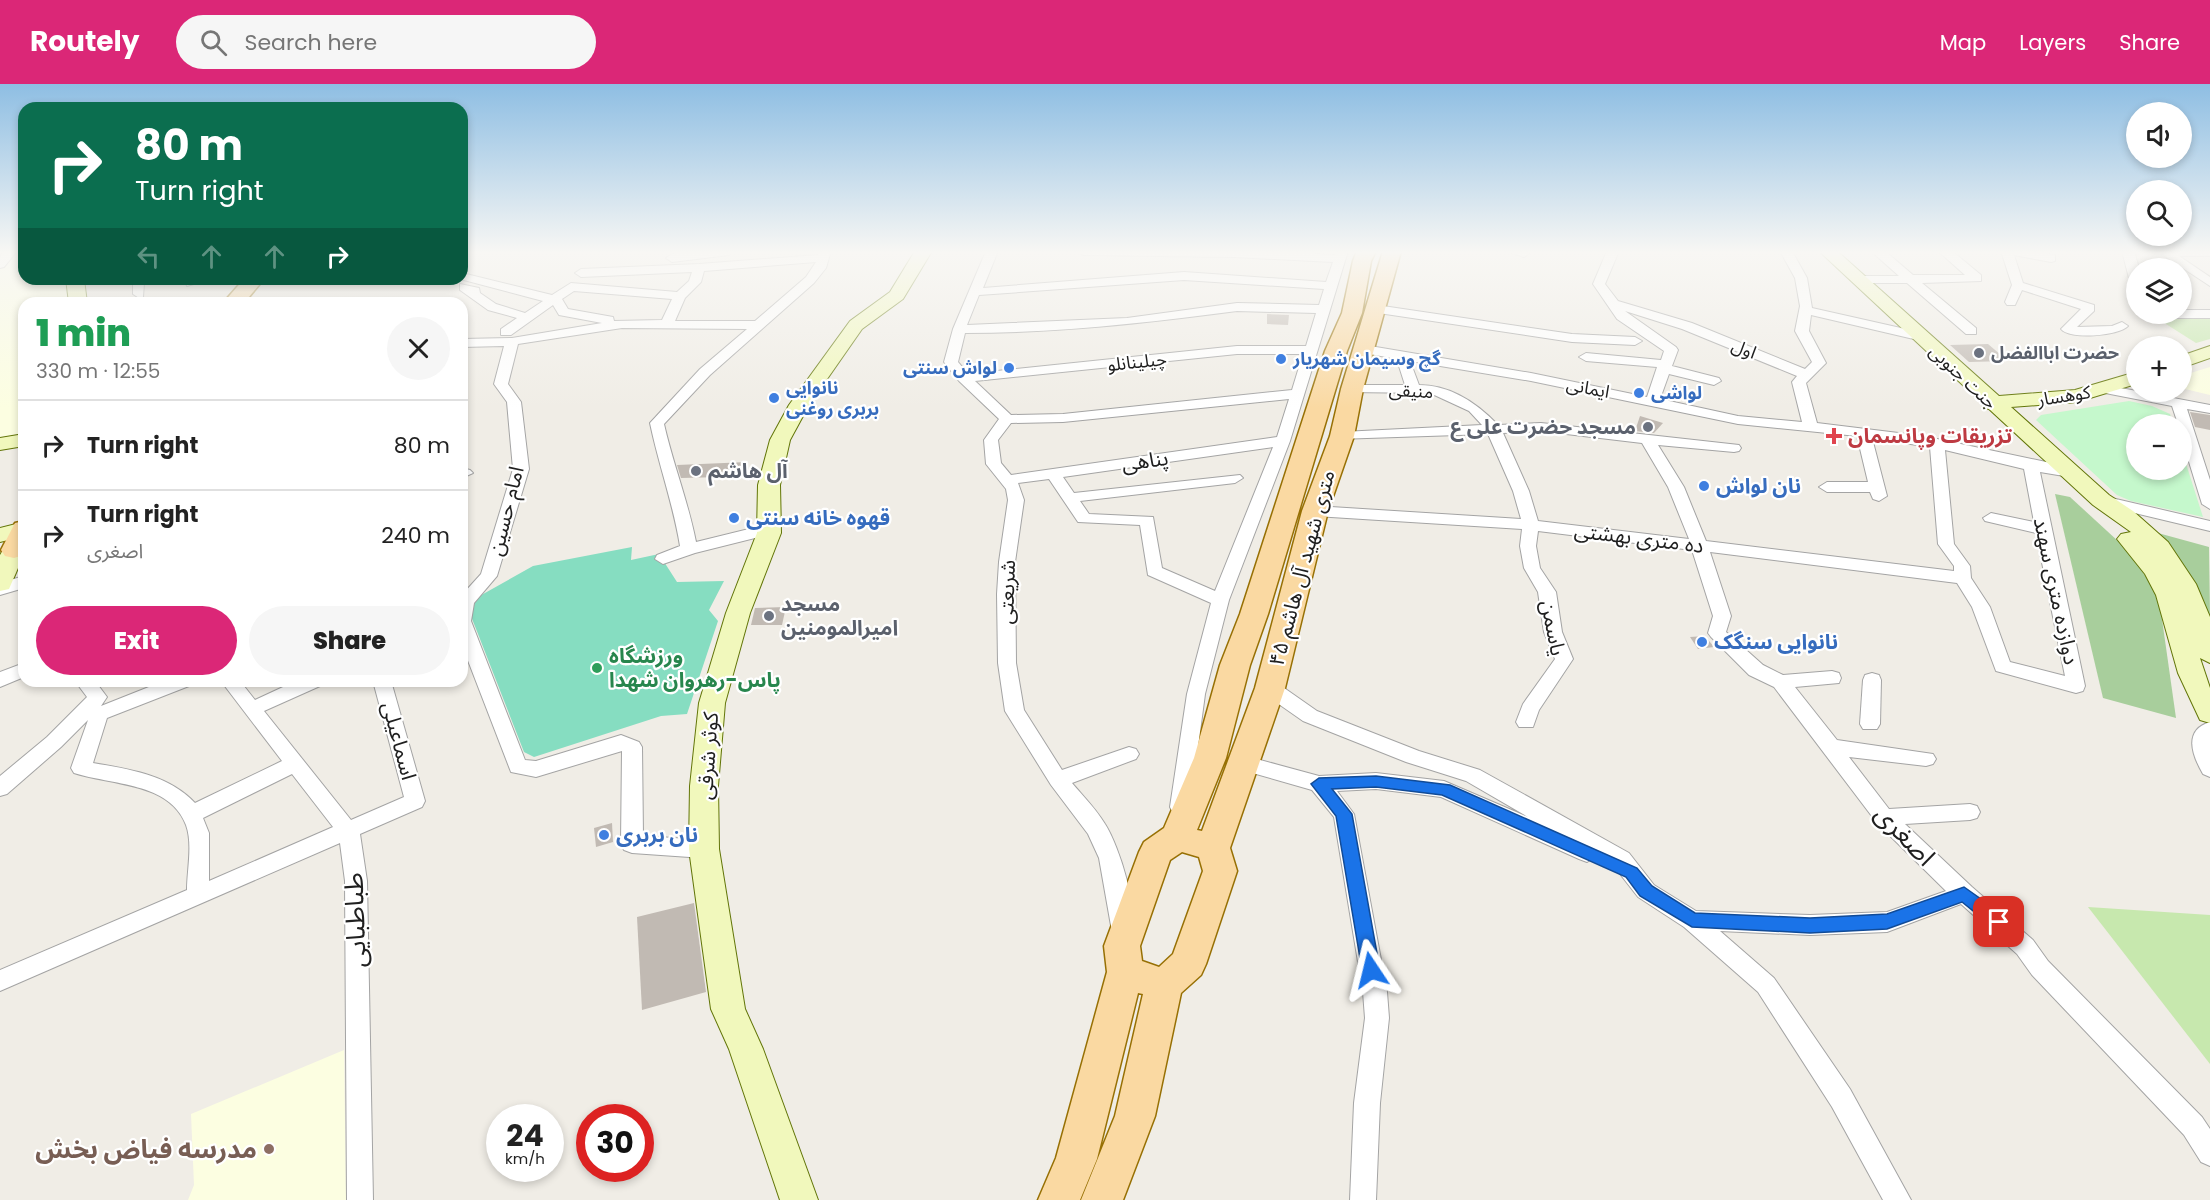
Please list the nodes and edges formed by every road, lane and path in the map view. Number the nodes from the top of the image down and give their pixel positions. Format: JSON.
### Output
{"nodes":[{"id":1,"x":486,"y":303,"type":"edge"},
{"id":2,"x":550,"y":303,"type":"edge"},
{"id":3,"x":558,"y":303,"type":"edge"},
{"id":4,"x":607,"y":303,"type":"edge"},
{"id":5,"x":626,"y":303,"type":"edge"},
{"id":6,"x":677,"y":303,"type":"edge"},
{"id":7,"x":783,"y":303,"type":"edge"},
{"id":8,"x":886,"y":303,"type":"edge"},
{"id":9,"x":971,"y":303,"type":"edge"},
{"id":10,"x":1326,"y":303,"type":"edge"},
{"id":11,"x":1354,"y":303,"type":"edge"},
{"id":12,"x":1378,"y":303,"type":"edge"},
{"id":13,"x":1611,"y":303,"type":"joint"},
{"id":14,"x":1804,"y":303,"type":"edge"},
{"id":15,"x":1883,"y":303,"type":"edge"},
{"id":16,"x":1938,"y":303,"type":"edge"},
{"id":17,"x":2075,"y":303,"type":"edge"},
{"id":18,"x":611,"y":305,"type":"junction"},
{"id":19,"x":1324,"y":309,"type":"junction"},
{"id":20,"x":1376,"y":309,"type":"junction"},
{"id":21,"x":1805,"y":310,"type":"junction"},
{"id":22,"x":2192,"y":314,"type":"edge"},
{"id":23,"x":2210,"y":314,"type":"edge"},
{"id":24,"x":529,"y":318,"type":"junction"},
{"id":25,"x":622,"y":324,"type":"junction"},
{"id":26,"x":666,"y":325,"type":"junction"},
{"id":27,"x":757,"y":325,"type":"junction"},
{"id":28,"x":2122,"y":326,"type":"dead end"},
{"id":29,"x":959,"y":329,"type":"junction"},
{"id":30,"x":1971,"y":331,"type":"dead end"},
{"id":31,"x":1918,"y":336,"type":"junction"},
{"id":32,"x":509,"y":337,"type":"junction"},
{"id":33,"x":1635,"y":341,"type":"dead end"},
{"id":34,"x":468,"y":343,"type":"edge"},
{"id":35,"x":1364,"y":349,"type":"junction"},
{"id":36,"x":1310,"y":350,"type":"junction"},
{"id":37,"x":2210,"y":352,"type":"edge"},
{"id":38,"x":1587,"y":357,"type":"dead end"},
{"id":39,"x":2192,"y":358,"type":"edge"},
{"id":40,"x":1406,"y":363,"type":"dead end"},
{"id":41,"x":1664,"y":366,"type":"junction"},
{"id":42,"x":1807,"y":375,"type":"junction"},
{"id":43,"x":964,"y":378,"type":"junction"},
{"id":44,"x":1714,"y":381,"type":"dead end"},
{"id":45,"x":2126,"y":382,"type":"edge"},
{"id":46,"x":1352,"y":389,"type":"junction"},
{"id":47,"x":1413,"y":389,"type":"junction"},
{"id":48,"x":2105,"y":389,"type":"junction"},
{"id":49,"x":1296,"y":394,"type":"junction"},
{"id":50,"x":1652,"y":401,"type":"junction"},
{"id":51,"x":1990,"y":403,"type":"junction"},
{"id":52,"x":2178,"y":403,"type":"junction"},
{"id":53,"x":2210,"y":409,"type":"edge"},
{"id":54,"x":2182,"y":414,"type":"edge"},
{"id":55,"x":1007,"y":418,"type":"junction"},
{"id":56,"x":1811,"y":427,"type":"junction"},
{"id":57,"x":1493,"y":428,"type":"junction"},
{"id":58,"x":1863,"y":432,"type":"junction"},
{"id":59,"x":1342,"y":436,"type":"junction"},
{"id":60,"x":1647,"y":439,"type":"junction"},
{"id":61,"x":18,"y":441,"type":"edge"},
{"id":62,"x":1283,"y":441,"type":"junction"},
{"id":63,"x":0,"y":444,"type":"edge"},
{"id":64,"x":1937,"y":444,"type":"junction"},
{"id":65,"x":2192,"y":446,"type":"joint"},
{"id":66,"x":1734,"y":448,"type":"dead end"},
{"id":67,"x":2210,"y":450,"type":"edge"},
{"id":68,"x":2031,"y":467,"type":"junction"},
{"id":69,"x":2070,"y":472,"type":"junction"},
{"id":70,"x":1053,"y":474,"type":"junction"},
{"id":71,"x":1234,"y":478,"type":"dead end"},
{"id":72,"x":1007,"y":480,"type":"junction"},
{"id":73,"x":1827,"y":487,"type":"dead end"},
{"id":74,"x":1069,"y":498,"type":"junction"},
{"id":75,"x":2101,"y":500,"type":"junction"},
{"id":76,"x":2210,"y":504,"type":"edge"},
{"id":77,"x":1315,"y":511,"type":"junction"},
{"id":78,"x":2129,"y":517,"type":"junction"},
{"id":79,"x":1991,"y":518,"type":"dead end"},
{"id":80,"x":1530,"y":525,"type":"junction"},
{"id":81,"x":2210,"y":526,"type":"edge"},
{"id":82,"x":769,"y":529,"type":"junction"},
{"id":83,"x":2043,"y":530,"type":"junction"},
{"id":84,"x":15,"y":536,"type":"edge"},
{"id":85,"x":2210,"y":538,"type":"edge"},
{"id":86,"x":1699,"y":545,"type":"junction"},
{"id":87,"x":688,"y":549,"type":"junction"},
{"id":88,"x":663,"y":559,"type":"dead end"},
{"id":89,"x":1963,"y":578,"type":"junction"},
{"id":90,"x":0,"y":583,"type":"edge"},
{"id":91,"x":18,"y":584,"type":"edge"},
{"id":92,"x":0,"y":589,"type":"edge"},
{"id":93,"x":468,"y":599,"type":"edge"},
{"id":94,"x":1220,"y":600,"type":"junction"},
{"id":95,"x":2206,"y":631,"type":"edge"},
{"id":96,"x":468,"y":637,"type":"edge"},
{"id":97,"x":2210,"y":654,"type":"edge"},
{"id":98,"x":18,"y":672,"type":"edge"},
{"id":99,"x":1832,"y":678,"type":"dead end"},
{"id":100,"x":0,"y":680,"type":"edge"},
{"id":101,"x":1872,"y":680,"type":"dead end"},
{"id":102,"x":1781,"y":682,"type":"junction"},
{"id":103,"x":89,"y":687,"type":"edge"},
{"id":104,"x":167,"y":687,"type":"edge"},
{"id":105,"x":235,"y":687,"type":"edge"},
{"id":106,"x":300,"y":687,"type":"edge"},
{"id":107,"x":384,"y":687,"type":"edge"},
{"id":108,"x":1270,"y":688,"type":"junction"},
{"id":109,"x":252,"y":709,"type":"junction"},
{"id":110,"x":2210,"y":713,"type":"edge"},
{"id":111,"x":1526,"y":722,"type":"dead end"},
{"id":112,"x":1870,"y":724,"type":"dead end"},
{"id":113,"x":2210,"y":729,"type":"edge"},
{"id":114,"x":1830,"y":747,"type":"junction"},
{"id":115,"x":1129,"y":754,"type":"dead end"},
{"id":116,"x":1926,"y":759,"type":"dead end"},
{"id":117,"x":1242,"y":763,"type":"junction"},
{"id":118,"x":295,"y":764,"type":"junction"},
{"id":119,"x":2210,"y":769,"type":"edge"},
{"id":120,"x":1058,"y":780,"type":"junction"},
{"id":121,"x":1319,"y":784,"type":"junction"},
{"id":122,"x":0,"y":788,"type":"edge"},
{"id":123,"x":1971,"y":812,"type":"dead end"},
{"id":124,"x":190,"y":815,"type":"junction"},
{"id":125,"x":1884,"y":817,"type":"junction"},
{"id":126,"x":349,"y":832,"type":"junction"},
{"id":127,"x":1177,"y":837,"type":"junction"},
{"id":128,"x":1213,"y":848,"type":"junction"},
{"id":129,"x":704,"y":849,"type":"junction"},
{"id":130,"x":1632,"y":873,"type":"junction"},
{"id":131,"x":1964,"y":894,"type":"junction"},
{"id":132,"x":198,"y":897,"type":"junction"},
{"id":133,"x":1692,"y":920,"type":"junction"},
{"id":134,"x":1123,"y":959,"type":"junction"},
{"id":135,"x":0,"y":981,"type":"edge"},
{"id":136,"x":1164,"y":985,"type":"junction"},
{"id":137,"x":2210,"y":1153,"type":"edge"},
{"id":138,"x":360,"y":1200,"type":"edge"},
{"id":139,"x":799,"y":1200,"type":"edge"},
{"id":140,"x":1059,"y":1200,"type":"edge"},
{"id":141,"x":1102,"y":1200,"type":"edge"},
{"id":142,"x":1363,"y":1200,"type":"edge"},
{"id":143,"x":1898,"y":1200,"type":"edge"}],
"edges":[{"from":1,"to":24,"type":"street"},
{"from":2,"to":24,"type":"street"},
{"from":3,"to":18,"type":"street"},
{"from":4,"to":18,"type":"street"},
{"from":5,"to":18,"type":"street"},
{"from":6,"to":26,"type":"street"},
{"from":7,"to":27,"type":"street"},
{"from":8,"to":82,"type":"main road","name":"کوثر شرقی"},
{"from":9,"to":29,"type":"street"},
{"from":10,"to":19,"type":"street"},
{"from":11,"to":127,"type":"main road","name":"۴۵ متری شهید آل هاشم"},
{"from":12,"to":20,"type":"main road","name":"۴۵ متری شهید آل هاشم"},
{"from":13,"to":41,"type":"street"},
{"from":13,"to":42,"type":"street","name":"اول"},
{"from":14,"to":21,"type":"street"},
{"from":15,"to":31,"type":"main road","name":"جنت جنوبی"},
{"from":16,"to":30,"type":"street"},
{"from":17,"to":28,"type":"street"},
{"from":18,"to":25,"type":"street"},
{"from":19,"to":29,"type":"street"},
{"from":19,"to":36,"type":"street"},
{"from":20,"to":33,"type":"street"},
{"from":20,"to":35,"type":"main road","name":"۴۵ متری شهید آل هاشم"},
{"from":21,"to":31,"type":"street"},
{"from":21,"to":42,"type":"street"},
{"from":22,"to":23,"type":"street"},
{"from":24,"to":32,"type":"street"},
{"from":25,"to":26,"type":"street"},
{"from":25,"to":32,"type":"street"},
{"from":26,"to":27,"type":"street"},
{"from":27,"to":87,"type":"street"},
{"from":29,"to":43,"type":"street"},
{"from":31,"to":51,"type":"main road","name":"جنت جنوبی"},
{"from":32,"to":34,"type":"street"},
{"from":32,"to":93,"type":"street","name":"امام حسین"},
{"from":35,"to":46,"type":"main road","name":"۴۵ متری شهید آل هاشم"},
{"from":35,"to":50,"type":"street","name":"ایمانی"},
{"from":36,"to":43,"type":"street","name":"چیلینانلو"},
{"from":36,"to":49,"type":"street"},
{"from":37,"to":39,"type":"main road"},
{"from":38,"to":41,"type":"street"},
{"from":40,"to":47,"type":"street"},
{"from":41,"to":44,"type":"street"},
{"from":41,"to":50,"type":"street"},
{"from":42,"to":56,"type":"street"},
{"from":43,"to":55,"type":"street"},
{"from":45,"to":48,"type":"main road","name":"کوهسار"},
{"from":46,"to":47,"type":"street","name":"منیقی"},
{"from":46,"to":59,"type":"main road","name":"۴۵ متری شهید آل هاشم"},
{"from":47,"to":57,"type":"street","name":"منیقی"},
{"from":48,"to":51,"type":"main road","name":"کوهسار"},
{"from":48,"to":52,"type":"street"},
{"from":49,"to":55,"type":"street"},
{"from":49,"to":62,"type":"street"},
{"from":50,"to":56,"type":"street","name":"ایمانی"},
{"from":51,"to":69,"type":"main road","name":"جنت جنوبی"},
{"from":52,"to":53,"type":"street"},
{"from":52,"to":54,"type":"street"},
{"from":55,"to":72,"type":"street","name":"شریعتی"},
{"from":56,"to":58,"type":"street","name":"ایمانی"},
{"from":57,"to":59,"type":"street"},
{"from":57,"to":60,"type":"street"},
{"from":57,"to":80,"type":"street","name":"یاسمن"},
{"from":58,"to":64,"type":"street","name":"ایمانی"},
{"from":58,"to":73,"type":"street"},
{"from":59,"to":77,"type":"main road","name":"۴۵ متری شهید آل هاشم"},
{"from":60,"to":66,"type":"street"},
{"from":60,"to":86,"type":"street"},
{"from":61,"to":63,"type":"main road"},
{"from":62,"to":70,"type":"street","name":"پناهی"},
{"from":62,"to":94,"type":"street"},
{"from":64,"to":68,"type":"street","name":"ایمانی"},
{"from":64,"to":89,"type":"street"},
{"from":65,"to":67,"type":"street"},
{"from":65,"to":76,"type":"street"},
{"from":68,"to":69,"type":"street","name":"ایمانی"},
{"from":68,"to":83,"type":"street","name":"دوازده متری سهند"},
{"from":69,"to":75,"type":"main road","name":"جنت جنوبی"},
{"from":70,"to":72,"type":"street","name":"پناهی"},
{"from":70,"to":74,"type":"street"},
{"from":71,"to":74,"type":"street"},
{"from":72,"to":120,"type":"street","name":"شریعتی"},
{"from":74,"to":94,"type":"street"},
{"from":75,"to":78,"type":"main road","name":"جنت جنوبی"},
{"from":75,"to":81,"type":"street"},
{"from":75,"to":110,"type":"main road","name":"جنت جنوبی"},
{"from":77,"to":80,"type":"street","name":"ده متری بهشتی"},
{"from":77,"to":108,"type":"main road","name":"۴۵ متری شهید آل هاشم"},
{"from":78,"to":85,"type":"street"},
{"from":78,"to":95,"type":"main road","name":"جنت جنوبی"},
{"from":79,"to":83,"type":"street"},
{"from":80,"to":86,"type":"street","name":"ده متری بهشتی"},
{"from":80,"to":111,"type":"street","name":"یاسمن"},
{"from":82,"to":87,"type":"street"},
{"from":82,"to":129,"type":"main road","name":"کوثر شرقی"},
{"from":83,"to":89,"type":"street","name":"دوازده متری سهند"},
{"from":84,"to":90,"type":"main road"},
{"from":86,"to":89,"type":"street","name":"ده متری بهشتی"},
{"from":86,"to":102,"type":"street","name":"اصغری"},
{"from":87,"to":88,"type":"street"},
{"from":91,"to":92,"type":"street"},
{"from":94,"to":127,"type":"street"},
{"from":95,"to":97,"type":"main road","name":"جنت جنوبی"},
{"from":96,"to":129,"type":"street","name":"امام حسین"},
{"from":98,"to":100,"type":"street"},
{"from":99,"to":102,"type":"street"},
{"from":101,"to":112,"type":"street"},
{"from":102,"to":114,"type":"street","name":"اصغری"},
{"from":103,"to":122,"type":"street"},
{"from":104,"to":124,"type":"street"},
{"from":105,"to":109,"type":"street"},
{"from":106,"to":109,"type":"street"},
{"from":107,"to":126,"type":"street","name":"اسماعیلی"},
{"from":108,"to":117,"type":"main road","name":"۴۵ متری شهید آل هاشم"},
{"from":108,"to":130,"type":"street"},
{"from":109,"to":118,"type":"street"},
{"from":113,"to":119,"type":"street"},
{"from":114,"to":116,"type":"street"},
{"from":114,"to":125,"type":"street","name":"اصغری"},
{"from":115,"to":120,"type":"street"},
{"from":117,"to":121,"type":"street"},
{"from":117,"to":128,"type":"main road","name":"۴۵ متری شهید آل هاشم"},
{"from":118,"to":124,"type":"street"},
{"from":118,"to":126,"type":"street"},
{"from":120,"to":134,"type":"street","name":"شریعتی"},
{"from":121,"to":130,"type":"street"},
{"from":121,"to":142,"type":"street"},
{"from":123,"to":125,"type":"street"},
{"from":124,"to":132,"type":"street"},
{"from":125,"to":131,"type":"street","name":"اصغری"},
{"from":126,"to":132,"type":"street"},
{"from":126,"to":138,"type":"street","name":"طباطبایی"},
{"from":127,"to":128,"type":"main road"},
{"from":127,"to":134,"type":"main road"},
{"from":128,"to":136,"type":"main road"},
{"from":129,"to":139,"type":"main road","name":"کوثر شرقی"},
{"from":130,"to":133,"type":"street"},
{"from":131,"to":133,"type":"street"},
{"from":131,"to":137,"type":"street","name":"اصغری"},
{"from":132,"to":135,"type":"street"},
{"from":133,"to":143,"type":"street"},
{"from":134,"to":136,"type":"main road"},
{"from":134,"to":140,"type":"main road"},
{"from":136,"to":141,"type":"main road"}]}
